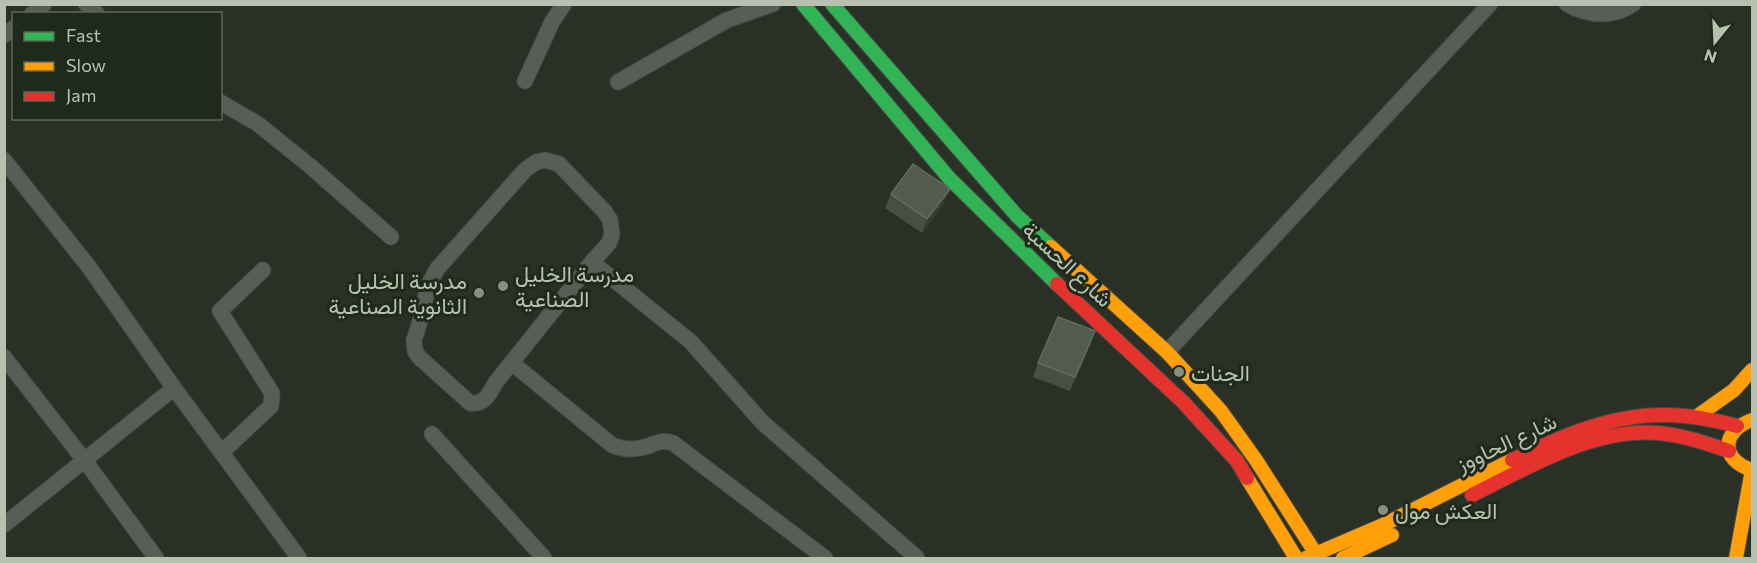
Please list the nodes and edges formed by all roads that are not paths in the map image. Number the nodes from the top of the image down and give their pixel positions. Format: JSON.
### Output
{"nodes":[{"id":1,"x":564,"y":4,"type":"edge"},
{"id":2,"x":773,"y":4,"type":"edge"},
{"id":3,"x":803,"y":4,"type":"edge"},
{"id":4,"x":832,"y":4,"type":"edge"},
{"id":5,"x":1490,"y":4,"type":"edge"},
{"id":6,"x":1567,"y":4,"type":"edge"},
{"id":7,"x":1633,"y":4,"type":"edge"},
{"id":8,"x":525,"y":81,"type":"dead end"},
{"id":9,"x":618,"y":82,"type":"dead end"},
{"id":10,"x":222,"y":103,"type":"edge"},
{"id":11,"x":4,"y":160,"type":"edge"},
{"id":12,"x":391,"y":237,"type":"dead end"},
{"id":13,"x":592,"y":262,"type":"junction"},
{"id":14,"x":263,"y":270,"type":"dead end"},
{"id":15,"x":1167,"y":352,"type":"junction"},
{"id":16,"x":4,"y":357,"type":"edge"},
{"id":17,"x":513,"y":363,"type":"junction"},
{"id":18,"x":1752,"y":370,"type":"edge"},
{"id":19,"x":174,"y":388,"type":"junction"},
{"id":20,"x":1752,"y":403,"type":"edge"},
{"id":21,"x":1696,"y":417,"type":"junction"},
{"id":22,"x":1745,"y":423,"type":"edge"},
{"id":23,"x":432,"y":434,"type":"dead end"},
{"id":24,"x":1729,"y":451,"type":"junction"},
{"id":25,"x":222,"y":452,"type":"junction"},
{"id":26,"x":85,"y":461,"type":"junction"},
{"id":27,"x":1752,"y":470,"type":"edge"},
{"id":28,"x":4,"y":525,"type":"edge"},
{"id":29,"x":1312,"y":557,"type":"edge"},
{"id":30,"x":156,"y":558,"type":"edge"},
{"id":31,"x":299,"y":558,"type":"edge"},
{"id":32,"x":544,"y":558,"type":"edge"},
{"id":33,"x":825,"y":558,"type":"edge"},
{"id":34,"x":917,"y":558,"type":"edge"},
{"id":35,"x":1296,"y":558,"type":"edge"},
{"id":36,"x":1343,"y":558,"type":"edge"},
{"id":37,"x":1736,"y":558,"type":"edge"}],
"edges":[{"from":1,"to":8,"type":"street"},
{"from":2,"to":9,"type":"street"},
{"from":3,"to":35,"type":"main road","name":"شارع الحسبة"},
{"from":4,"to":15,"type":"main road","name":"شارع الحسبة"},
{"from":5,"to":15,"type":"street"},
{"from":6,"to":7,"type":"street"},
{"from":10,"to":12,"type":"street"},
{"from":11,"to":19,"type":"street"},
{"from":13,"to":17,"type":"street"},
{"from":13,"to":17,"type":"street"},
{"from":13,"to":34,"type":"street"},
{"from":14,"to":25,"type":"street"},
{"from":15,"to":29,"type":"main road","name":"شارع الحسبة"},
{"from":16,"to":26,"type":"street"},
{"from":17,"to":33,"type":"street"},
{"from":18,"to":21,"type":"main road"},
{"from":19,"to":25,"type":"street"},
{"from":19,"to":26,"type":"street"},
{"from":20,"to":22,"type":"main road"},
{"from":21,"to":22,"type":"main road","name":"شارع الحاووز"},
{"from":21,"to":29,"type":"main road","name":"شارع الحاووز"},
{"from":22,"to":24,"type":"main road"},
{"from":23,"to":32,"type":"street"},
{"from":24,"to":27,"type":"main road"},
{"from":24,"to":36,"type":"main road","name":"شارع الحاووز"},
{"from":25,"to":31,"type":"street"},
{"from":26,"to":28,"type":"street"},
{"from":26,"to":30,"type":"street"},
{"from":27,"to":37,"type":"main road"}]}
